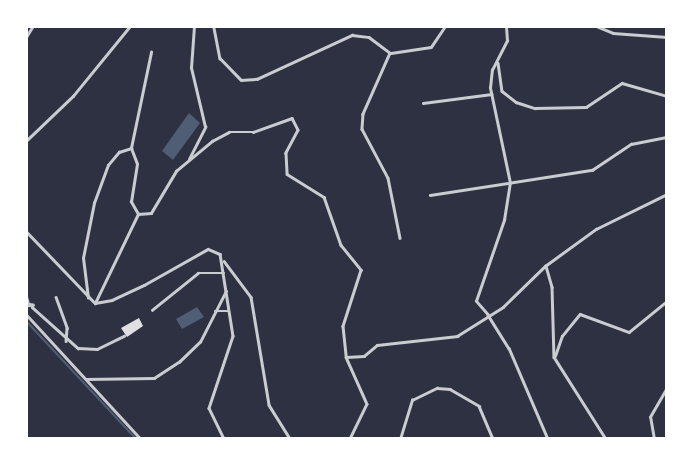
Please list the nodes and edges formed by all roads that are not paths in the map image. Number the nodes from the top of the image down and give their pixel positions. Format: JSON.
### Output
{"nodes":[{"id":1,"x":33,"y":26,"type":"edge"},
{"id":2,"x":130,"y":26,"type":"edge"},
{"id":3,"x":194,"y":26,"type":"edge"},
{"id":4,"x":445,"y":26,"type":"edge"},
{"id":5,"x":506,"y":26,"type":"edge"},
{"id":6,"x":596,"y":26,"type":"edge"},
{"id":7,"x":624,"y":26,"type":"edge"},
{"id":8,"x":214,"y":27,"type":"edge"},
{"id":9,"x":625,"y":31,"type":"junction"},
{"id":10,"x":26,"y":37,"type":"edge"},
{"id":11,"x":667,"y":37,"type":"edge"},
{"id":12,"x":151,"y":52,"type":"dead end"},
{"id":13,"x":390,"y":53,"type":"junction"},
{"id":14,"x":498,"y":60,"type":"junction"},
{"id":15,"x":491,"y":94,"type":"junction"},
{"id":16,"x":667,"y":96,"type":"edge"},
{"id":17,"x":423,"y":103,"type":"dead end"},
{"id":18,"x":667,"y":137,"type":"edge"},
{"id":19,"x":26,"y":141,"type":"edge"},
{"id":20,"x":131,"y":148,"type":"junction"},
{"id":21,"x":188,"y":161,"type":"junction"},
{"id":22,"x":510,"y":183,"type":"junction"},
{"id":23,"x":667,"y":194,"type":"edge"},
{"id":24,"x":430,"y":195,"type":"dead end"},
{"id":25,"x":138,"y":214,"type":"junction"},
{"id":26,"x":26,"y":231,"type":"edge"},
{"id":27,"x":400,"y":238,"type":"dead end"},
{"id":28,"x":224,"y":260,"type":"junction"},
{"id":29,"x":545,"y":266,"type":"junction"},
{"id":30,"x":224,"y":273,"type":"junction"},
{"id":31,"x":226,"y":289,"type":"junction"},
{"id":32,"x":26,"y":295,"type":"edge"},
{"id":33,"x":56,"y":297,"type":"dead end"},
{"id":34,"x":88,"y":298,"type":"junction"},
{"id":35,"x":667,"y":301,"type":"edge"},
{"id":36,"x":95,"y":303,"type":"junction"},
{"id":37,"x":28,"y":307,"type":"edge"},
{"id":38,"x":152,"y":310,"type":"dead end"},
{"id":39,"x":216,"y":311,"type":"junction"},
{"id":40,"x":229,"y":311,"type":"junction"},
{"id":41,"x":488,"y":315,"type":"junction"},
{"id":42,"x":124,"y":336,"type":"dead end"},
{"id":43,"x":66,"y":341,"type":"junction"},
{"id":44,"x":346,"y":357,"type":"junction"},
{"id":45,"x":554,"y":357,"type":"junction"},
{"id":46,"x":86,"y":379,"type":"junction"},
{"id":47,"x":667,"y":388,"type":"edge"},
{"id":48,"x":141,"y":439,"type":"edge"},
{"id":49,"x":224,"y":439,"type":"edge"},
{"id":50,"x":290,"y":439,"type":"edge"},
{"id":51,"x":350,"y":439,"type":"edge"},
{"id":52,"x":400,"y":439,"type":"edge"},
{"id":53,"x":493,"y":439,"type":"edge"},
{"id":54,"x":548,"y":439,"type":"edge"},
{"id":55,"x":606,"y":439,"type":"edge"},
{"id":56,"x":654,"y":439,"type":"edge"}],
"edges":[{"from":1,"to":10,"type":"street"},
{"from":2,"to":19,"type":"street"},
{"from":3,"to":21,"type":"street"},
{"from":4,"to":13,"type":"street"},
{"from":5,"to":14,"type":"street"},
{"from":6,"to":9,"type":"street"},
{"from":7,"to":9,"type":"street"},
{"from":8,"to":13,"type":"street"},
{"from":9,"to":11,"type":"street"},
{"from":12,"to":20,"type":"street"},
{"from":13,"to":27,"type":"street"},
{"from":14,"to":15,"type":"street"},
{"from":14,"to":16,"type":"street"},
{"from":15,"to":17,"type":"street"},
{"from":15,"to":22,"type":"street"},
{"from":18,"to":22,"type":"street"},
{"from":20,"to":25,"type":"street"},
{"from":20,"to":34,"type":"street"},
{"from":21,"to":25,"type":"street"},
{"from":21,"to":44,"type":"street"},
{"from":22,"to":24,"type":"street"},
{"from":22,"to":41,"type":"street"},
{"from":23,"to":29,"type":"street"},
{"from":25,"to":36,"type":"street"},
{"from":26,"to":34,"type":"street"},
{"from":28,"to":30,"type":"street"},
{"from":28,"to":36,"type":"street"},
{"from":28,"to":50,"type":"street"},
{"from":29,"to":41,"type":"street"},
{"from":29,"to":45,"type":"street"},
{"from":30,"to":31,"type":"street"},
{"from":30,"to":38,"type":"street"},
{"from":31,"to":39,"type":"street"},
{"from":31,"to":40,"type":"street"},
{"from":32,"to":37,"type":"street"},
{"from":33,"to":43,"type":"street"},
{"from":34,"to":36,"type":"street"},
{"from":35,"to":45,"type":"street"},
{"from":37,"to":43,"type":"street"},
{"from":37,"to":46,"type":"street"},
{"from":39,"to":40,"type":"street"},
{"from":39,"to":46,"type":"street"},
{"from":40,"to":49,"type":"street"},
{"from":41,"to":44,"type":"street"},
{"from":41,"to":54,"type":"street"},
{"from":42,"to":43,"type":"street"},
{"from":44,"to":51,"type":"street"},
{"from":45,"to":55,"type":"street"},
{"from":46,"to":48,"type":"street"},
{"from":47,"to":56,"type":"street"},
{"from":52,"to":53,"type":"street"}]}
